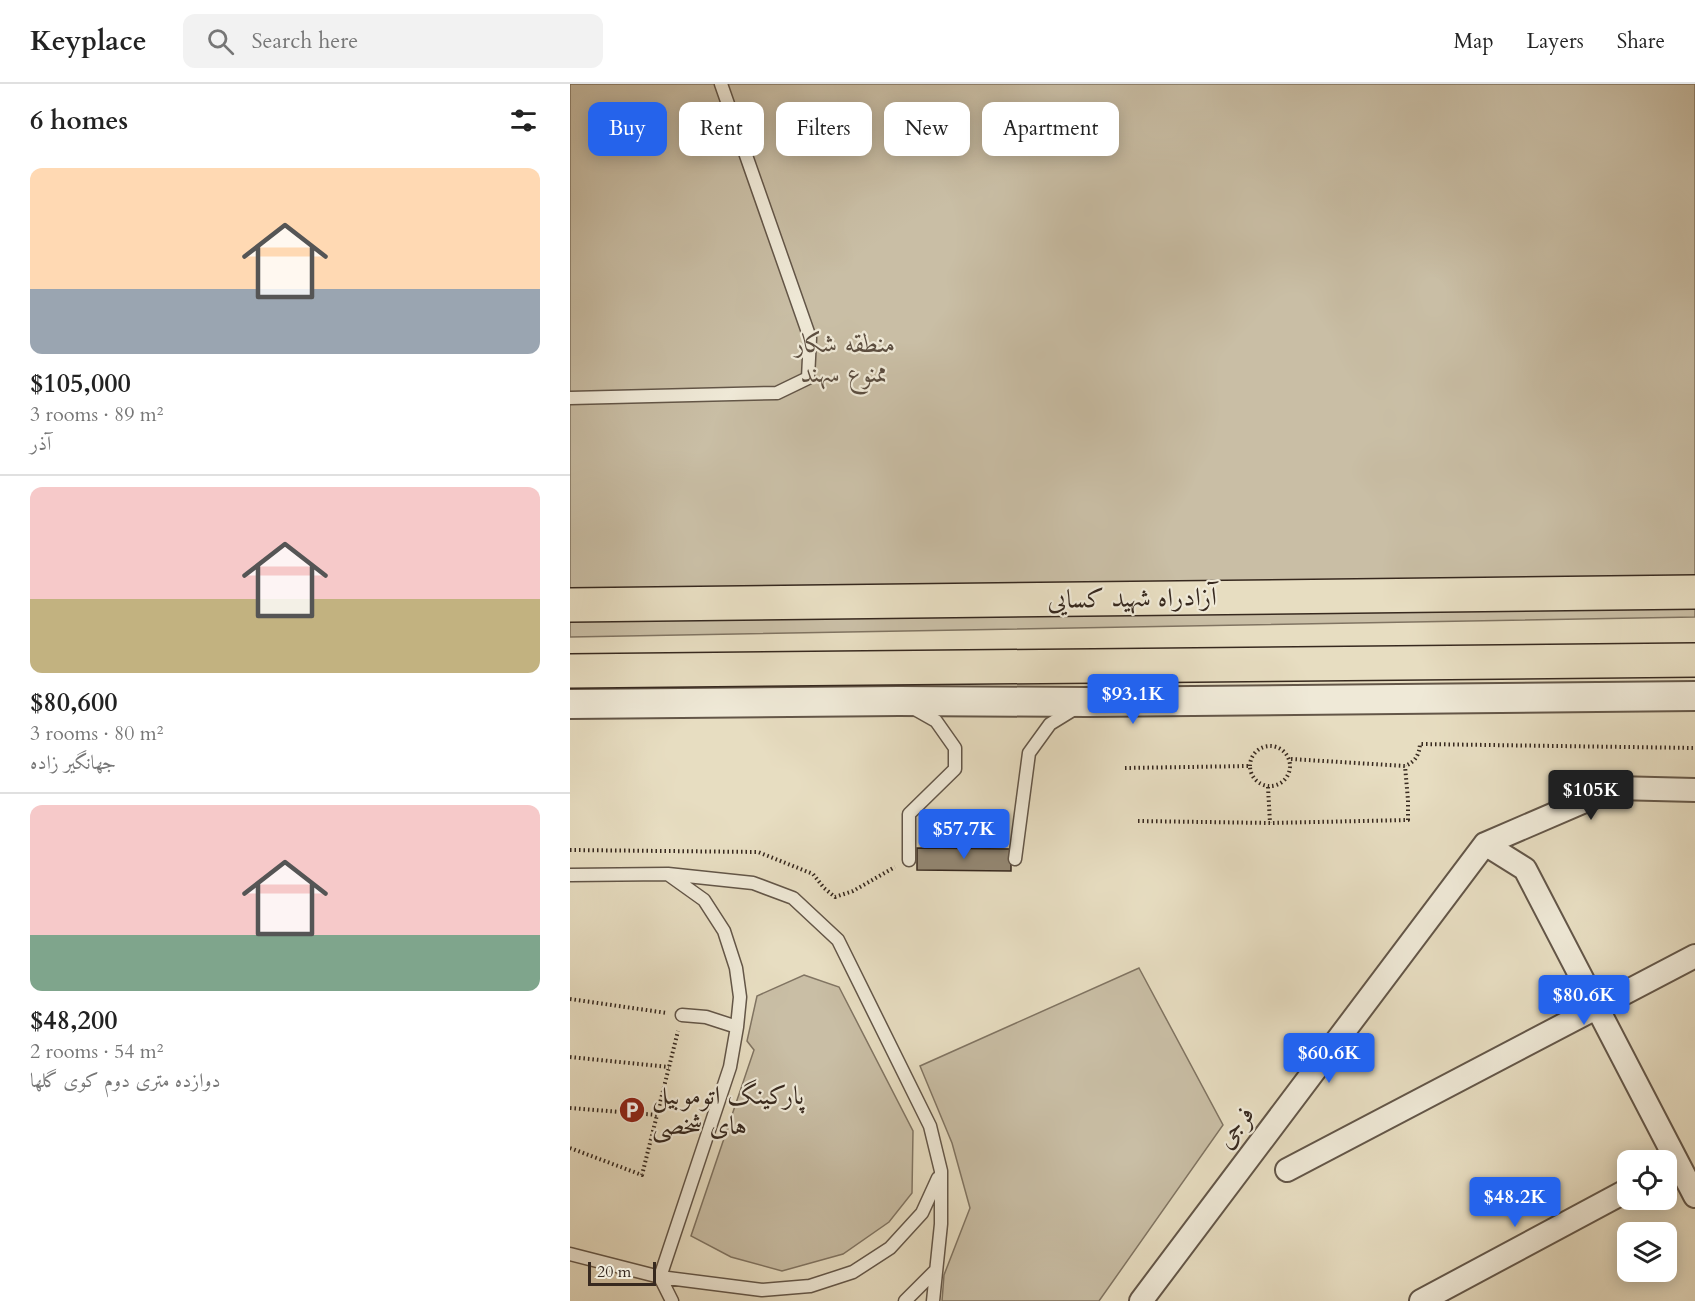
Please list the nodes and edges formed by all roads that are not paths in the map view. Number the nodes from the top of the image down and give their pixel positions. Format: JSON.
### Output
{"nodes":[{"id":1,"x":721,"y":84,"type":"edge"},
{"id":2,"x":570,"y":398,"type":"edge"},
{"id":3,"x":1695,"y":592,"type":"edge"},
{"id":4,"x":570,"y":605,"type":"edge"},
{"id":5,"x":1695,"y":660,"type":"edge"},
{"id":6,"x":570,"y":671,"type":"edge"},
{"id":7,"x":1695,"y":696,"type":"edge"},
{"id":8,"x":899,"y":700,"type":"junction"},
{"id":9,"x":1087,"y":702,"type":"junction"},
{"id":10,"x":570,"y":704,"type":"edge"},
{"id":11,"x":1695,"y":790,"type":"edge"},
{"id":12,"x":1485,"y":844,"type":"junction"},
{"id":13,"x":1015,"y":859,"type":"dead end"},
{"id":14,"x":909,"y":860,"type":"road end"},
{"id":15,"x":668,"y":874,"type":"junction"},
{"id":16,"x":570,"y":875,"type":"edge"},
{"id":17,"x":1695,"y":956,"type":"edge"},
{"id":18,"x":1597,"y":1007,"type":"junction"},
{"id":19,"x":682,"y":1015,"type":"road end"},
{"id":20,"x":737,"y":1027,"type":"junction"},
{"id":21,"x":1680,"y":1162,"type":"edge"},
{"id":22,"x":1287,"y":1170,"type":"dead end"},
{"id":23,"x":941,"y":1171,"type":"junction"},
{"id":24,"x":1617,"y":1196,"type":"edge"},
{"id":25,"x":1695,"y":1196,"type":"edge"},
{"id":26,"x":570,"y":1254,"type":"edge"},
{"id":27,"x":936,"y":1270,"type":"junction"},
{"id":28,"x":660,"y":1276,"type":"junction"},
{"id":29,"x":672,"y":1301,"type":"edge"},
{"id":30,"x":905,"y":1301,"type":"edge"},
{"id":31,"x":933,"y":1301,"type":"edge"},
{"id":32,"x":1140,"y":1301,"type":"edge"},
{"id":33,"x":1421,"y":1301,"type":"edge"}],
"edges":[{"from":1,"to":2,"type":"lane"},
{"from":3,"to":4,"type":"highway","name":"آزادراه شهید کسایی"},
{"from":5,"to":6,"type":"highway"},
{"from":7,"to":9,"type":"street"},
{"from":8,"to":9,"type":"street"},
{"from":8,"to":10,"type":"street"},
{"from":8,"to":14,"type":"lane"},
{"from":9,"to":13,"type":"lane"},
{"from":11,"to":12,"type":"street"},
{"from":12,"to":18,"type":"street"},
{"from":12,"to":32,"type":"street","name":"فرجی"},
{"from":15,"to":16,"type":"lane"},
{"from":15,"to":20,"type":"lane"},
{"from":15,"to":23,"type":"lane"},
{"from":17,"to":18,"type":"street"},
{"from":18,"to":21,"type":"street"},
{"from":18,"to":22,"type":"street"},
{"from":19,"to":20,"type":"lane"},
{"from":20,"to":28,"type":"lane"},
{"from":21,"to":25,"type":"street"},
{"from":23,"to":27,"type":"lane"},
{"from":23,"to":28,"type":"lane"},
{"from":24,"to":33,"type":"street"},
{"from":26,"to":28,"type":"lane"},
{"from":27,"to":30,"type":"lane"},
{"from":27,"to":31,"type":"lane"},
{"from":28,"to":29,"type":"lane"}]}
